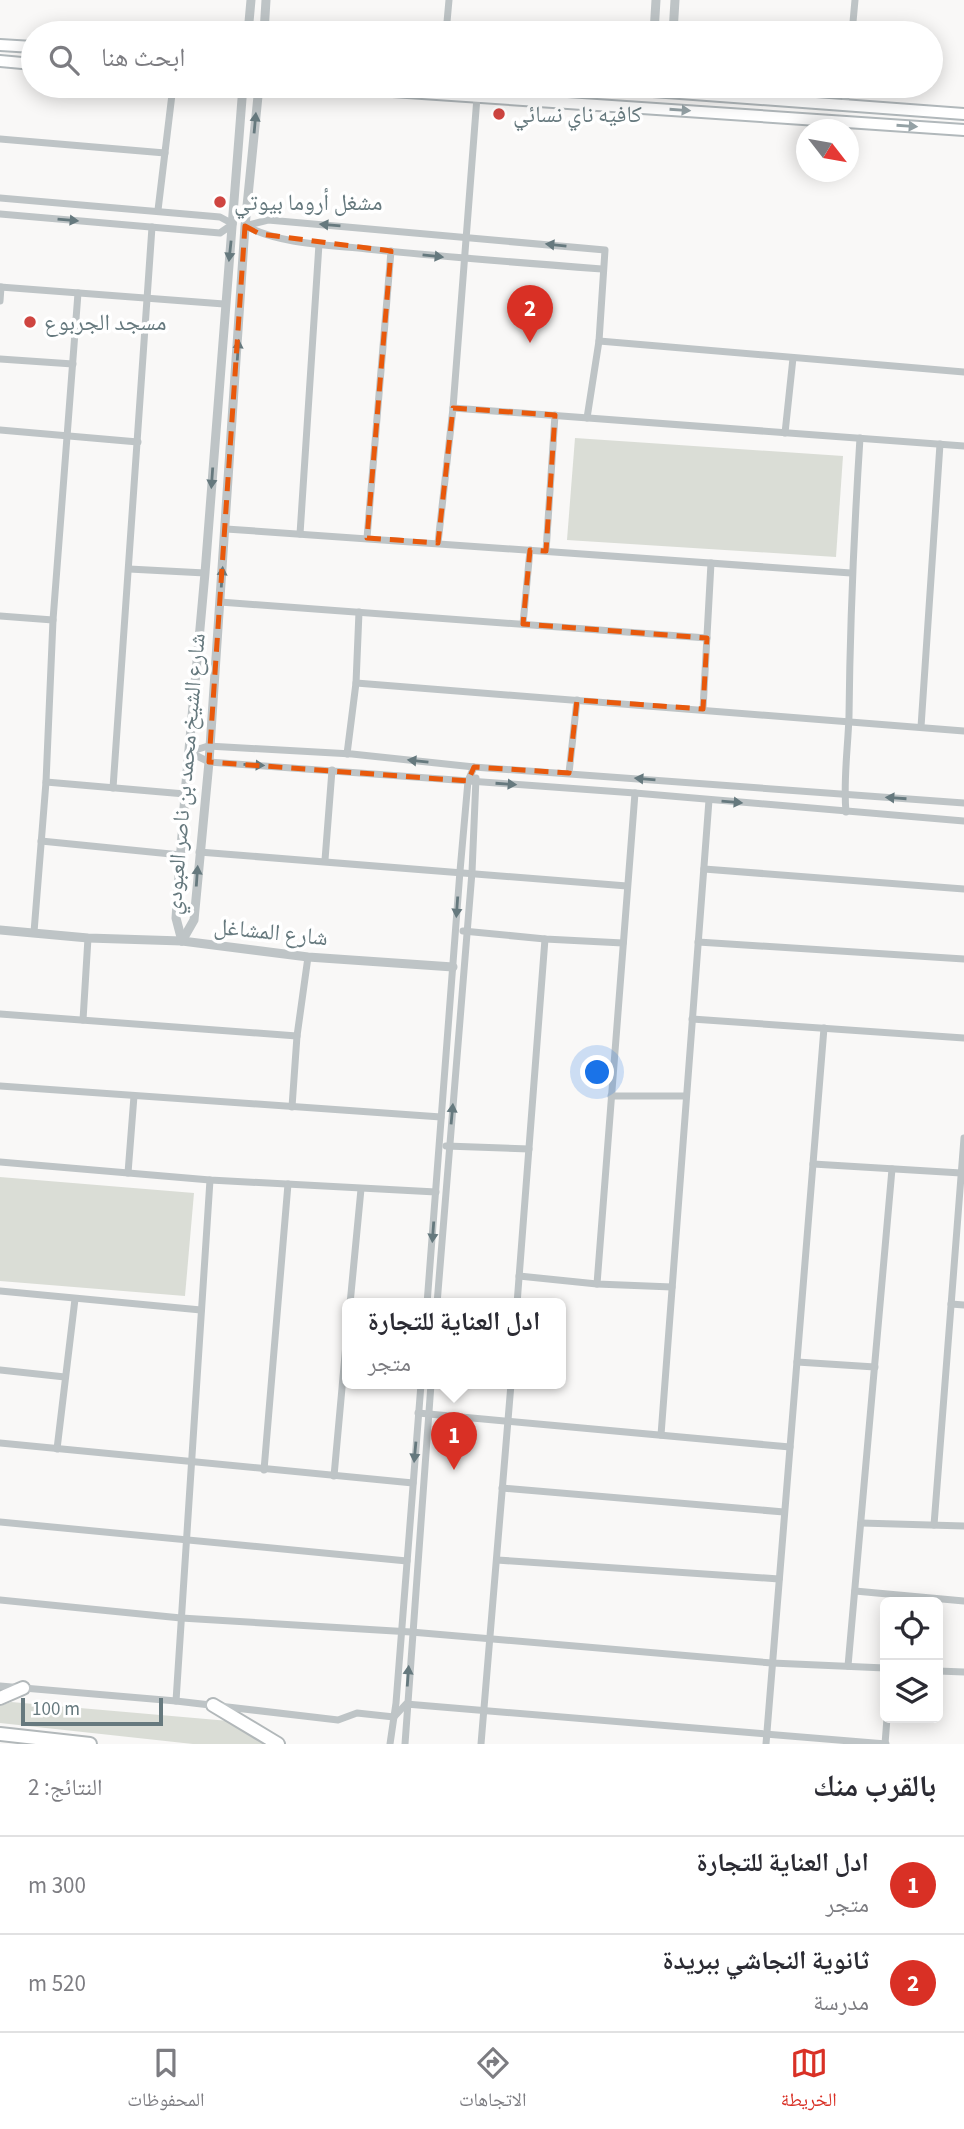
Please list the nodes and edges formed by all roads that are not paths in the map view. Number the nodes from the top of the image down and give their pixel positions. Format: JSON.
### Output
{"nodes":[{"id":1,"x":251,"y":0,"type":"edge"},
{"id":2,"x":266,"y":0,"type":"edge"},
{"id":3,"x":449,"y":0,"type":"edge"},
{"id":4,"x":656,"y":0,"type":"edge"},
{"id":5,"x":676,"y":0,"type":"edge"},
{"id":6,"x":855,"y":0,"type":"edge"},
{"id":7,"x":249,"y":21,"type":"edge"},
{"id":8,"x":265,"y":21,"type":"edge"},
{"id":9,"x":447,"y":21,"type":"edge"},
{"id":10,"x":655,"y":21,"type":"edge"},
{"id":11,"x":674,"y":21,"type":"edge"},
{"id":12,"x":853,"y":21,"type":"edge"},
{"id":13,"x":0,"y":45,"type":"edge"},
{"id":14,"x":21,"y":46,"type":"edge"},
{"id":15,"x":0,"y":61,"type":"edge"},
{"id":16,"x":21,"y":63,"type":"edge"},
{"id":17,"x":171,"y":98,"type":"edge"},
{"id":18,"x":242,"y":98,"type":"edge"},
{"id":19,"x":258,"y":98,"type":"edge"},
{"id":20,"x":477,"y":98,"type":"edge"},
{"id":21,"x":492,"y":98,"type":"edge"},
{"id":22,"x":763,"y":98,"type":"edge"},
{"id":23,"x":846,"y":98,"type":"edge"},
{"id":24,"x":845,"y":106,"type":"junction"},
{"id":25,"x":964,"y":114,"type":"edge"},
{"id":26,"x":964,"y":130,"type":"edge"},
{"id":27,"x":0,"y":139,"type":"edge"},
{"id":28,"x":164,"y":153,"type":"junction"},
{"id":29,"x":0,"y":198,"type":"edge"},
{"id":30,"x":158,"y":210,"type":"junction"},
{"id":31,"x":0,"y":214,"type":"edge"},
{"id":32,"x":233,"y":224,"type":"junction"},
{"id":33,"x":246,"y":226,"type":"junction"},
{"id":34,"x":152,"y":227,"type":"junction"},
{"id":35,"x":466,"y":236,"type":"junction"},
{"id":36,"x":319,"y":244,"type":"junction"},
{"id":37,"x":391,"y":251,"type":"junction"},
{"id":38,"x":464,"y":259,"type":"junction"},
{"id":39,"x":602,"y":269,"type":"junction"},
{"id":40,"x":1,"y":287,"type":"edge"},
{"id":41,"x":78,"y":293,"type":"junction"},
{"id":42,"x":148,"y":299,"type":"junction"},
{"id":43,"x":0,"y":301,"type":"edge"},
{"id":44,"x":224,"y":304,"type":"junction"},
{"id":45,"x":599,"y":341,"type":"junction"},
{"id":46,"x":793,"y":358,"type":"junction"},
{"id":47,"x":0,"y":359,"type":"edge"},
{"id":48,"x":73,"y":364,"type":"junction"},
{"id":49,"x":964,"y":372,"type":"edge"},
{"id":50,"x":453,"y":408,"type":"junction"},
{"id":51,"x":555,"y":415,"type":"junction"},
{"id":52,"x":587,"y":418,"type":"junction"},
{"id":53,"x":0,"y":430,"type":"edge"},
{"id":54,"x":785,"y":433,"type":"junction"},
{"id":55,"x":67,"y":437,"type":"junction"},
{"id":56,"x":860,"y":438,"type":"junction"},
{"id":57,"x":138,"y":442,"type":"junction"},
{"id":58,"x":940,"y":444,"type":"junction"},
{"id":59,"x":964,"y":446,"type":"edge"},
{"id":60,"x":226,"y":530,"type":"junction"},
{"id":61,"x":300,"y":534,"type":"junction"},
{"id":62,"x":367,"y":538,"type":"junction"},
{"id":63,"x":438,"y":544,"type":"junction"},
{"id":64,"x":530,"y":550,"type":"junction"},
{"id":65,"x":546,"y":551,"type":"junction"},
{"id":66,"x":711,"y":563,"type":"junction"},
{"id":67,"x":129,"y":569,"type":"junction"},
{"id":68,"x":205,"y":573,"type":"junction"},
{"id":69,"x":851,"y":573,"type":"junction"},
{"id":70,"x":220,"y":602,"type":"junction"},
{"id":71,"x":359,"y":612,"type":"junction"},
{"id":72,"x":0,"y":617,"type":"edge"},
{"id":73,"x":53,"y":620,"type":"junction"},
{"id":74,"x":523,"y":624,"type":"junction"},
{"id":75,"x":707,"y":638,"type":"junction"},
{"id":76,"x":356,"y":683,"type":"junction"},
{"id":77,"x":578,"y":700,"type":"junction"},
{"id":78,"x":703,"y":709,"type":"junction"},
{"id":79,"x":849,"y":721,"type":"junction"},
{"id":80,"x":921,"y":727,"type":"junction"},
{"id":81,"x":964,"y":731,"type":"edge"},
{"id":82,"x":208,"y":746,"type":"junction"},
{"id":83,"x":189,"y":752,"type":"junction"},
{"id":84,"x":347,"y":754,"type":"junction"},
{"id":85,"x":209,"y":762,"type":"junction"},
{"id":86,"x":474,"y":767,"type":"junction"},
{"id":87,"x":332,"y":769,"type":"junction"},
{"id":88,"x":569,"y":773,"type":"junction"},
{"id":89,"x":46,"y":782,"type":"junction"},
{"id":90,"x":473,"y":782,"type":"junction"},
{"id":91,"x":113,"y":788,"type":"junction"},
{"id":92,"x":635,"y":793,"type":"junction"},
{"id":93,"x":185,"y":794,"type":"junction"},
{"id":94,"x":844,"y":795,"type":"junction"},
{"id":95,"x":709,"y":800,"type":"junction"},
{"id":96,"x":964,"y":803,"type":"edge"},
{"id":97,"x":846,"y":812,"type":"junction"},
{"id":98,"x":964,"y":821,"type":"edge"},
{"id":99,"x":41,"y":841,"type":"junction"},
{"id":100,"x":199,"y":852,"type":"junction"},
{"id":101,"x":181,"y":855,"type":"junction"},
{"id":102,"x":325,"y":860,"type":"junction"},
{"id":103,"x":704,"y":869,"type":"junction"},
{"id":104,"x":460,"y":872,"type":"junction"},
{"id":105,"x":472,"y":872,"type":"junction"},
{"id":106,"x":627,"y":886,"type":"junction"},
{"id":107,"x":964,"y":889,"type":"edge"},
{"id":108,"x":0,"y":930,"type":"edge"},
{"id":109,"x":456,"y":930,"type":"junction"},
{"id":110,"x":467,"y":931,"type":"junction"},
{"id":111,"x":34,"y":932,"type":"junction"},
{"id":112,"x":89,"y":939,"type":"junction"},
{"id":113,"x":545,"y":939,"type":"junction"},
{"id":114,"x":182,"y":942,"type":"junction"},
{"id":115,"x":698,"y":942,"type":"junction"},
{"id":116,"x":623,"y":943,"type":"junction"},
{"id":117,"x":308,"y":957,"type":"junction"},
{"id":118,"x":964,"y":959,"type":"edge"},
{"id":119,"x":453,"y":967,"type":"junction"},
{"id":120,"x":0,"y":1014,"type":"edge"},
{"id":121,"x":692,"y":1018,"type":"junction"},
{"id":122,"x":83,"y":1020,"type":"junction"},
{"id":123,"x":824,"y":1028,"type":"junction"},
{"id":124,"x":297,"y":1036,"type":"junction"},
{"id":125,"x":964,"y":1038,"type":"edge"},
{"id":126,"x":0,"y":1086,"type":"edge"},
{"id":127,"x":134,"y":1096,"type":"junction"},
{"id":128,"x":611,"y":1096,"type":"junction"},
{"id":129,"x":686,"y":1096,"type":"junction"},
{"id":130,"x":292,"y":1107,"type":"junction"},
{"id":131,"x":442,"y":1117,"type":"junction"},
{"id":132,"x":964,"y":1138,"type":"edge"},
{"id":133,"x":439,"y":1146,"type":"junction"},
{"id":134,"x":450,"y":1146,"type":"junction"},
{"id":135,"x":529,"y":1149,"type":"junction"},
{"id":136,"x":0,"y":1162,"type":"edge"},
{"id":137,"x":813,"y":1164,"type":"junction"},
{"id":138,"x":892,"y":1169,"type":"junction"},
{"id":139,"x":128,"y":1173,"type":"junction"},
{"id":140,"x":961,"y":1173,"type":"junction"},
{"id":141,"x":209,"y":1180,"type":"junction"},
{"id":142,"x":288,"y":1185,"type":"junction"},
{"id":143,"x":360,"y":1189,"type":"junction"},
{"id":144,"x":436,"y":1192,"type":"junction"},
{"id":145,"x":519,"y":1276,"type":"junction"},
{"id":146,"x":597,"y":1284,"type":"junction"},
{"id":147,"x":672,"y":1287,"type":"junction"},
{"id":148,"x":0,"y":1292,"type":"edge"},
{"id":149,"x":351,"y":1298,"type":"edge"},
{"id":150,"x":427,"y":1298,"type":"edge"},
{"id":151,"x":437,"y":1298,"type":"edge"},
{"id":152,"x":517,"y":1298,"type":"edge"},
{"id":153,"x":75,"y":1299,"type":"junction"},
{"id":154,"x":951,"y":1304,"type":"junction"},
{"id":155,"x":964,"y":1305,"type":"edge"},
{"id":156,"x":201,"y":1310,"type":"junction"},
{"id":157,"x":797,"y":1362,"type":"junction"},
{"id":158,"x":875,"y":1367,"type":"junction"},
{"id":159,"x":0,"y":1370,"type":"edge"},
{"id":160,"x":65,"y":1377,"type":"junction"},
{"id":161,"x":342,"y":1388,"type":"edge"},
{"id":162,"x":420,"y":1389,"type":"edge"},
{"id":163,"x":430,"y":1389,"type":"edge"},
{"id":164,"x":510,"y":1389,"type":"edge"},
{"id":165,"x":418,"y":1413,"type":"junction"},
{"id":166,"x":428,"y":1414,"type":"junction"},
{"id":167,"x":508,"y":1421,"type":"junction"},
{"id":168,"x":661,"y":1435,"type":"junction"},
{"id":169,"x":0,"y":1443,"type":"edge"},
{"id":170,"x":790,"y":1447,"type":"junction"},
{"id":171,"x":57,"y":1449,"type":"junction"},
{"id":172,"x":191,"y":1463,"type":"junction"},
{"id":173,"x":264,"y":1470,"type":"junction"},
{"id":174,"x":334,"y":1476,"type":"junction"},
{"id":175,"x":413,"y":1483,"type":"junction"},
{"id":176,"x":502,"y":1488,"type":"junction"},
{"id":177,"x":784,"y":1512,"type":"junction"},
{"id":178,"x":0,"y":1522,"type":"edge"},
{"id":179,"x":861,"y":1523,"type":"junction"},
{"id":180,"x":934,"y":1525,"type":"junction"},
{"id":181,"x":964,"y":1526,"type":"edge"},
{"id":182,"x":186,"y":1539,"type":"junction"},
{"id":183,"x":497,"y":1560,"type":"junction"},
{"id":184,"x":407,"y":1561,"type":"junction"},
{"id":185,"x":779,"y":1579,"type":"junction"},
{"id":186,"x":855,"y":1591,"type":"junction"},
{"id":187,"x":0,"y":1600,"type":"edge"},
{"id":188,"x":964,"y":1601,"type":"edge"},
{"id":189,"x":181,"y":1618,"type":"junction"},
{"id":190,"x":401,"y":1632,"type":"junction"},
{"id":191,"x":411,"y":1632,"type":"junction"},
{"id":192,"x":490,"y":1639,"type":"junction"},
{"id":193,"x":772,"y":1663,"type":"junction"},
{"id":194,"x":848,"y":1666,"type":"junction"},
{"id":195,"x":880,"y":1668,"type":"edge"},
{"id":196,"x":943,"y":1671,"type":"edge"},
{"id":197,"x":964,"y":1672,"type":"edge"},
{"id":198,"x":0,"y":1686,"type":"edge"},
{"id":199,"x":23,"y":1688,"type":"junction"},
{"id":200,"x":0,"y":1698,"type":"edge"},
{"id":201,"x":176,"y":1701,"type":"junction"},
{"id":202,"x":406,"y":1704,"type":"junction"},
{"id":203,"x":213,"y":1705,"type":"junction"},
{"id":204,"x":485,"y":1711,"type":"junction"},
{"id":205,"x":394,"y":1717,"type":"junction"},
{"id":206,"x":887,"y":1723,"type":"edge"},
{"id":207,"x":0,"y":1734,"type":"edge"},
{"id":208,"x":766,"y":1734,"type":"junction"},
{"id":209,"x":90,"y":1744,"type":"edge"},
{"id":210,"x":278,"y":1744,"type":"edge"},
{"id":211,"x":390,"y":1744,"type":"edge"},
{"id":212,"x":405,"y":1744,"type":"edge"},
{"id":213,"x":481,"y":1744,"type":"edge"},
{"id":214,"x":765,"y":1744,"type":"edge"},
{"id":215,"x":886,"y":1744,"type":"edge"}],
"edges":[{"from":1,"to":7,"type":"street"},
{"from":2,"to":8,"type":"street"},
{"from":3,"to":9,"type":"street"},
{"from":4,"to":10,"type":"street"},
{"from":5,"to":11,"type":"street"},
{"from":6,"to":12,"type":"street"},
{"from":13,"to":14,"type":"main road"},
{"from":15,"to":16,"type":"main road"},
{"from":17,"to":28,"type":"street"},
{"from":18,"to":32,"type":"street","name":"شارع الشيخ محمد بن ناصر العبودي"},
{"from":33,"to":19,"type":"street","name":"شارع الشيخ محمد بن ناصر العبودي","one_way":true},
{"from":20,"to":35,"type":"street"},
{"from":21,"to":26,"type":"main road","one_way":true},
{"from":22,"to":24,"type":"main road"},
{"from":23,"to":24,"type":"street"},
{"from":24,"to":25,"type":"main road"},
{"from":27,"to":28,"type":"street"},
{"from":28,"to":30,"type":"street"},
{"from":29,"to":30,"type":"street"},
{"from":30,"to":32,"type":"street"},
{"from":31,"to":34,"type":"street","one_way":true},
{"from":32,"to":34,"type":"street"},
{"from":32,"to":44,"type":"street","name":"شارع الشيخ محمد بن ناصر العبودي","one_way":true},
{"from":35,"to":33,"type":"street","one_way":true},
{"from":33,"to":36,"type":"street"},
{"from":60,"to":33,"type":"street","name":"شارع الشيخ محمد بن ناصر العبودي","one_way":true},
{"from":34,"to":42,"type":"street"},
{"from":35,"to":38,"type":"street"},
{"from":39,"to":35,"type":"street","one_way":true},
{"from":36,"to":37,"type":"street"},
{"from":36,"to":61,"type":"street"},
{"from":37,"to":38,"type":"street","one_way":true},
{"from":37,"to":62,"type":"street"},
{"from":38,"to":39,"type":"street"},
{"from":38,"to":50,"type":"street"},
{"from":39,"to":45,"type":"street"},
{"from":40,"to":41,"type":"street"},
{"from":40,"to":43,"type":"street"},
{"from":41,"to":42,"type":"street"},
{"from":41,"to":48,"type":"street"},
{"from":42,"to":44,"type":"street"},
{"from":42,"to":57,"type":"street"},
{"from":44,"to":68,"type":"street","name":"شارع الشيخ محمد بن ناصر العبودي","one_way":true},
{"from":45,"to":46,"type":"street"},
{"from":45,"to":52,"type":"street"},
{"from":46,"to":49,"type":"street"},
{"from":46,"to":54,"type":"street"},
{"from":47,"to":48,"type":"street"},
{"from":48,"to":55,"type":"street"},
{"from":50,"to":51,"type":"street"},
{"from":50,"to":63,"type":"street"},
{"from":51,"to":52,"type":"street"},
{"from":51,"to":65,"type":"street"},
{"from":52,"to":54,"type":"street"},
{"from":53,"to":55,"type":"street"},
{"from":54,"to":56,"type":"street"},
{"from":55,"to":57,"type":"street"},
{"from":55,"to":73,"type":"street"},
{"from":56,"to":58,"type":"street"},
{"from":56,"to":69,"type":"street"},
{"from":57,"to":67,"type":"street"},
{"from":58,"to":59,"type":"street"},
{"from":58,"to":80,"type":"street"},
{"from":60,"to":61,"type":"street"},
{"from":70,"to":60,"type":"street","name":"شارع الشيخ محمد بن ناصر العبودي","one_way":true},
{"from":61,"to":62,"type":"street"},
{"from":62,"to":63,"type":"street"},
{"from":63,"to":64,"type":"street"},
{"from":64,"to":65,"type":"street"},
{"from":64,"to":74,"type":"street"},
{"from":65,"to":66,"type":"street"},
{"from":66,"to":69,"type":"street"},
{"from":66,"to":75,"type":"street"},
{"from":67,"to":68,"type":"street"},
{"from":67,"to":91,"type":"street"},
{"from":68,"to":83,"type":"street","name":"شارع الشيخ محمد بن ناصر العبودي"},
{"from":69,"to":79,"type":"street"},
{"from":70,"to":71,"type":"street"},
{"from":70,"to":82,"type":"street","name":"شارع الشيخ محمد بن ناصر العبودي"},
{"from":71,"to":74,"type":"street"},
{"from":71,"to":76,"type":"street"},
{"from":72,"to":73,"type":"street"},
{"from":73,"to":89,"type":"street"},
{"from":74,"to":75,"type":"street"},
{"from":75,"to":78,"type":"street"},
{"from":76,"to":77,"type":"street"},
{"from":76,"to":84,"type":"street"},
{"from":77,"to":78,"type":"street"},
{"from":77,"to":88,"type":"street"},
{"from":78,"to":79,"type":"street"},
{"from":79,"to":80,"type":"street"},
{"from":79,"to":94,"type":"street"},
{"from":80,"to":81,"type":"street"},
{"from":82,"to":83,"type":"street"},
{"from":82,"to":84,"type":"street"},
{"from":82,"to":85,"type":"street","name":"شارع الشيخ محمد بن ناصر العبودي"},
{"from":83,"to":85,"type":"street"},
{"from":83,"to":93,"type":"street","name":"شارع الشيخ محمد بن ناصر العبودي"},
{"from":86,"to":84,"type":"street","one_way":true},
{"from":85,"to":87,"type":"street","one_way":true},
{"from":85,"to":100,"type":"street","name":"شارع الشيخ محمد بن ناصر العبودي"},
{"from":86,"to":88,"type":"street"},
{"from":86,"to":90,"type":"street"},
{"from":87,"to":90,"type":"street"},
{"from":87,"to":102,"type":"street"},
{"from":94,"to":88,"type":"street","one_way":true},
{"from":89,"to":91,"type":"street"},
{"from":89,"to":99,"type":"street"},
{"from":90,"to":92,"type":"street","one_way":true},
{"from":90,"to":104,"type":"street"},
{"from":90,"to":105,"type":"street"},
{"from":91,"to":93,"type":"street"},
{"from":92,"to":95,"type":"street"},
{"from":92,"to":106,"type":"street"},
{"from":93,"to":101,"type":"street","name":"شارع الشيخ محمد بن ناصر العبودي"},
{"from":96,"to":94,"type":"street","one_way":true},
{"from":94,"to":97,"type":"street"},
{"from":95,"to":97,"type":"street","one_way":true},
{"from":95,"to":103,"type":"street"},
{"from":97,"to":98,"type":"street"},
{"from":99,"to":101,"type":"street"},
{"from":99,"to":111,"type":"street"},
{"from":100,"to":102,"type":"street"},
{"from":114,"to":100,"type":"street","name":"شارع الشيخ محمد بن ناصر العبودي","one_way":true},
{"from":101,"to":114,"type":"street","name":"شارع الشيخ محمد بن ناصر العبودي"},
{"from":102,"to":104,"type":"street"},
{"from":103,"to":107,"type":"street"},
{"from":103,"to":115,"type":"street"},
{"from":104,"to":105,"type":"street"},
{"from":104,"to":109,"type":"street","one_way":true},
{"from":105,"to":106,"type":"street"},
{"from":105,"to":110,"type":"street"},
{"from":106,"to":116,"type":"street"},
{"from":108,"to":111,"type":"street","name":"شارع المشاغل"},
{"from":109,"to":110,"type":"street"},
{"from":109,"to":119,"type":"street"},
{"from":110,"to":113,"type":"street"},
{"from":134,"to":110,"type":"street","one_way":true},
{"from":111,"to":112,"type":"street","name":"شارع المشاغل"},
{"from":112,"to":114,"type":"street","name":"شارع المشاغل"},
{"from":112,"to":122,"type":"street"},
{"from":113,"to":116,"type":"street"},
{"from":113,"to":135,"type":"street"},
{"from":114,"to":117,"type":"street","name":"شارع المشاغل"},
{"from":115,"to":118,"type":"street"},
{"from":115,"to":121,"type":"street"},
{"from":116,"to":128,"type":"street"},
{"from":117,"to":119,"type":"street","name":"شارع المشاغل"},
{"from":117,"to":124,"type":"street"},
{"from":119,"to":131,"type":"street"},
{"from":120,"to":122,"type":"street"},
{"from":121,"to":123,"type":"street"},
{"from":121,"to":129,"type":"street"},
{"from":122,"to":124,"type":"street"},
{"from":123,"to":125,"type":"street"},
{"from":123,"to":137,"type":"street"},
{"from":124,"to":130,"type":"street"},
{"from":126,"to":127,"type":"street"},
{"from":127,"to":130,"type":"street"},
{"from":127,"to":139,"type":"street"},
{"from":128,"to":129,"type":"street"},
{"from":128,"to":146,"type":"street"},
{"from":129,"to":147,"type":"street"},
{"from":130,"to":131,"type":"street"},
{"from":131,"to":133,"type":"street"},
{"from":132,"to":140,"type":"street"},
{"from":133,"to":134,"type":"street"},
{"from":133,"to":144,"type":"street"},
{"from":134,"to":135,"type":"street"},
{"from":134,"to":151,"type":"street"},
{"from":135,"to":145,"type":"street"},
{"from":136,"to":139,"type":"street"},
{"from":137,"to":138,"type":"street"},
{"from":137,"to":157,"type":"street"},
{"from":138,"to":140,"type":"street"},
{"from":138,"to":158,"type":"street"},
{"from":139,"to":141,"type":"street"},
{"from":140,"to":154,"type":"street"},
{"from":141,"to":142,"type":"street"},
{"from":141,"to":156,"type":"street"},
{"from":142,"to":143,"type":"street"},
{"from":142,"to":173,"type":"street"},
{"from":143,"to":144,"type":"street"},
{"from":143,"to":149,"type":"street"},
{"from":144,"to":150,"type":"street","one_way":true},
{"from":145,"to":146,"type":"street"},
{"from":145,"to":152,"type":"street"},
{"from":146,"to":147,"type":"street"},
{"from":147,"to":168,"type":"street"},
{"from":148,"to":153,"type":"street"},
{"from":153,"to":156,"type":"street"},
{"from":153,"to":160,"type":"street"},
{"from":154,"to":155,"type":"street"},
{"from":154,"to":180,"type":"street"},
{"from":156,"to":172,"type":"street"},
{"from":157,"to":158,"type":"street"},
{"from":157,"to":170,"type":"street"},
{"from":158,"to":179,"type":"street"},
{"from":159,"to":160,"type":"street"},
{"from":160,"to":171,"type":"street"},
{"from":161,"to":174,"type":"street"},
{"from":162,"to":165,"type":"street"},
{"from":163,"to":166,"type":"street"},
{"from":164,"to":167,"type":"street"},
{"from":165,"to":166,"type":"street"},
{"from":165,"to":175,"type":"street","one_way":true},
{"from":166,"to":167,"type":"street"},
{"from":166,"to":191,"type":"street"},
{"from":167,"to":168,"type":"street"},
{"from":167,"to":176,"type":"street"},
{"from":168,"to":170,"type":"street"},
{"from":169,"to":171,"type":"street"},
{"from":170,"to":177,"type":"street"},
{"from":171,"to":172,"type":"street"},
{"from":172,"to":173,"type":"street"},
{"from":172,"to":182,"type":"street"},
{"from":173,"to":174,"type":"street"},
{"from":174,"to":175,"type":"street"},
{"from":175,"to":184,"type":"street"},
{"from":176,"to":177,"type":"street"},
{"from":176,"to":183,"type":"street"},
{"from":177,"to":185,"type":"street"},
{"from":178,"to":182,"type":"street"},
{"from":179,"to":180,"type":"street"},
{"from":179,"to":186,"type":"street"},
{"from":180,"to":181,"type":"street"},
{"from":182,"to":184,"type":"street"},
{"from":182,"to":189,"type":"street"},
{"from":183,"to":185,"type":"street"},
{"from":183,"to":192,"type":"street"},
{"from":184,"to":190,"type":"street"},
{"from":185,"to":193,"type":"street"},
{"from":186,"to":188,"type":"street"},
{"from":186,"to":194,"type":"street"},
{"from":187,"to":189,"type":"street"},
{"from":189,"to":190,"type":"street"},
{"from":189,"to":201,"type":"street"},
{"from":190,"to":191,"type":"street"},
{"from":190,"to":205,"type":"street"},
{"from":191,"to":192,"type":"street"},
{"from":202,"to":191,"type":"street","one_way":true},
{"from":192,"to":193,"type":"street"},
{"from":192,"to":204,"type":"street"},
{"from":193,"to":194,"type":"street"},
{"from":193,"to":208,"type":"street"},
{"from":194,"to":195,"type":"street"},
{"from":196,"to":197,"type":"street"},
{"from":198,"to":199,"type":"street"},
{"from":199,"to":200,"type":"main road"},
{"from":199,"to":201,"type":"street"},
{"from":201,"to":203,"type":"street"},
{"from":202,"to":204,"type":"street"},
{"from":202,"to":205,"type":"street"},
{"from":202,"to":212,"type":"street"},
{"from":203,"to":205,"type":"street"},
{"from":203,"to":210,"type":"main road"},
{"from":204,"to":208,"type":"street"},
{"from":204,"to":213,"type":"street"},
{"from":205,"to":211,"type":"street"},
{"from":206,"to":215,"type":"street"},
{"from":207,"to":209,"type":"main road"},
{"from":208,"to":214,"type":"street"},
{"from":208,"to":215,"type":"street"}]}
